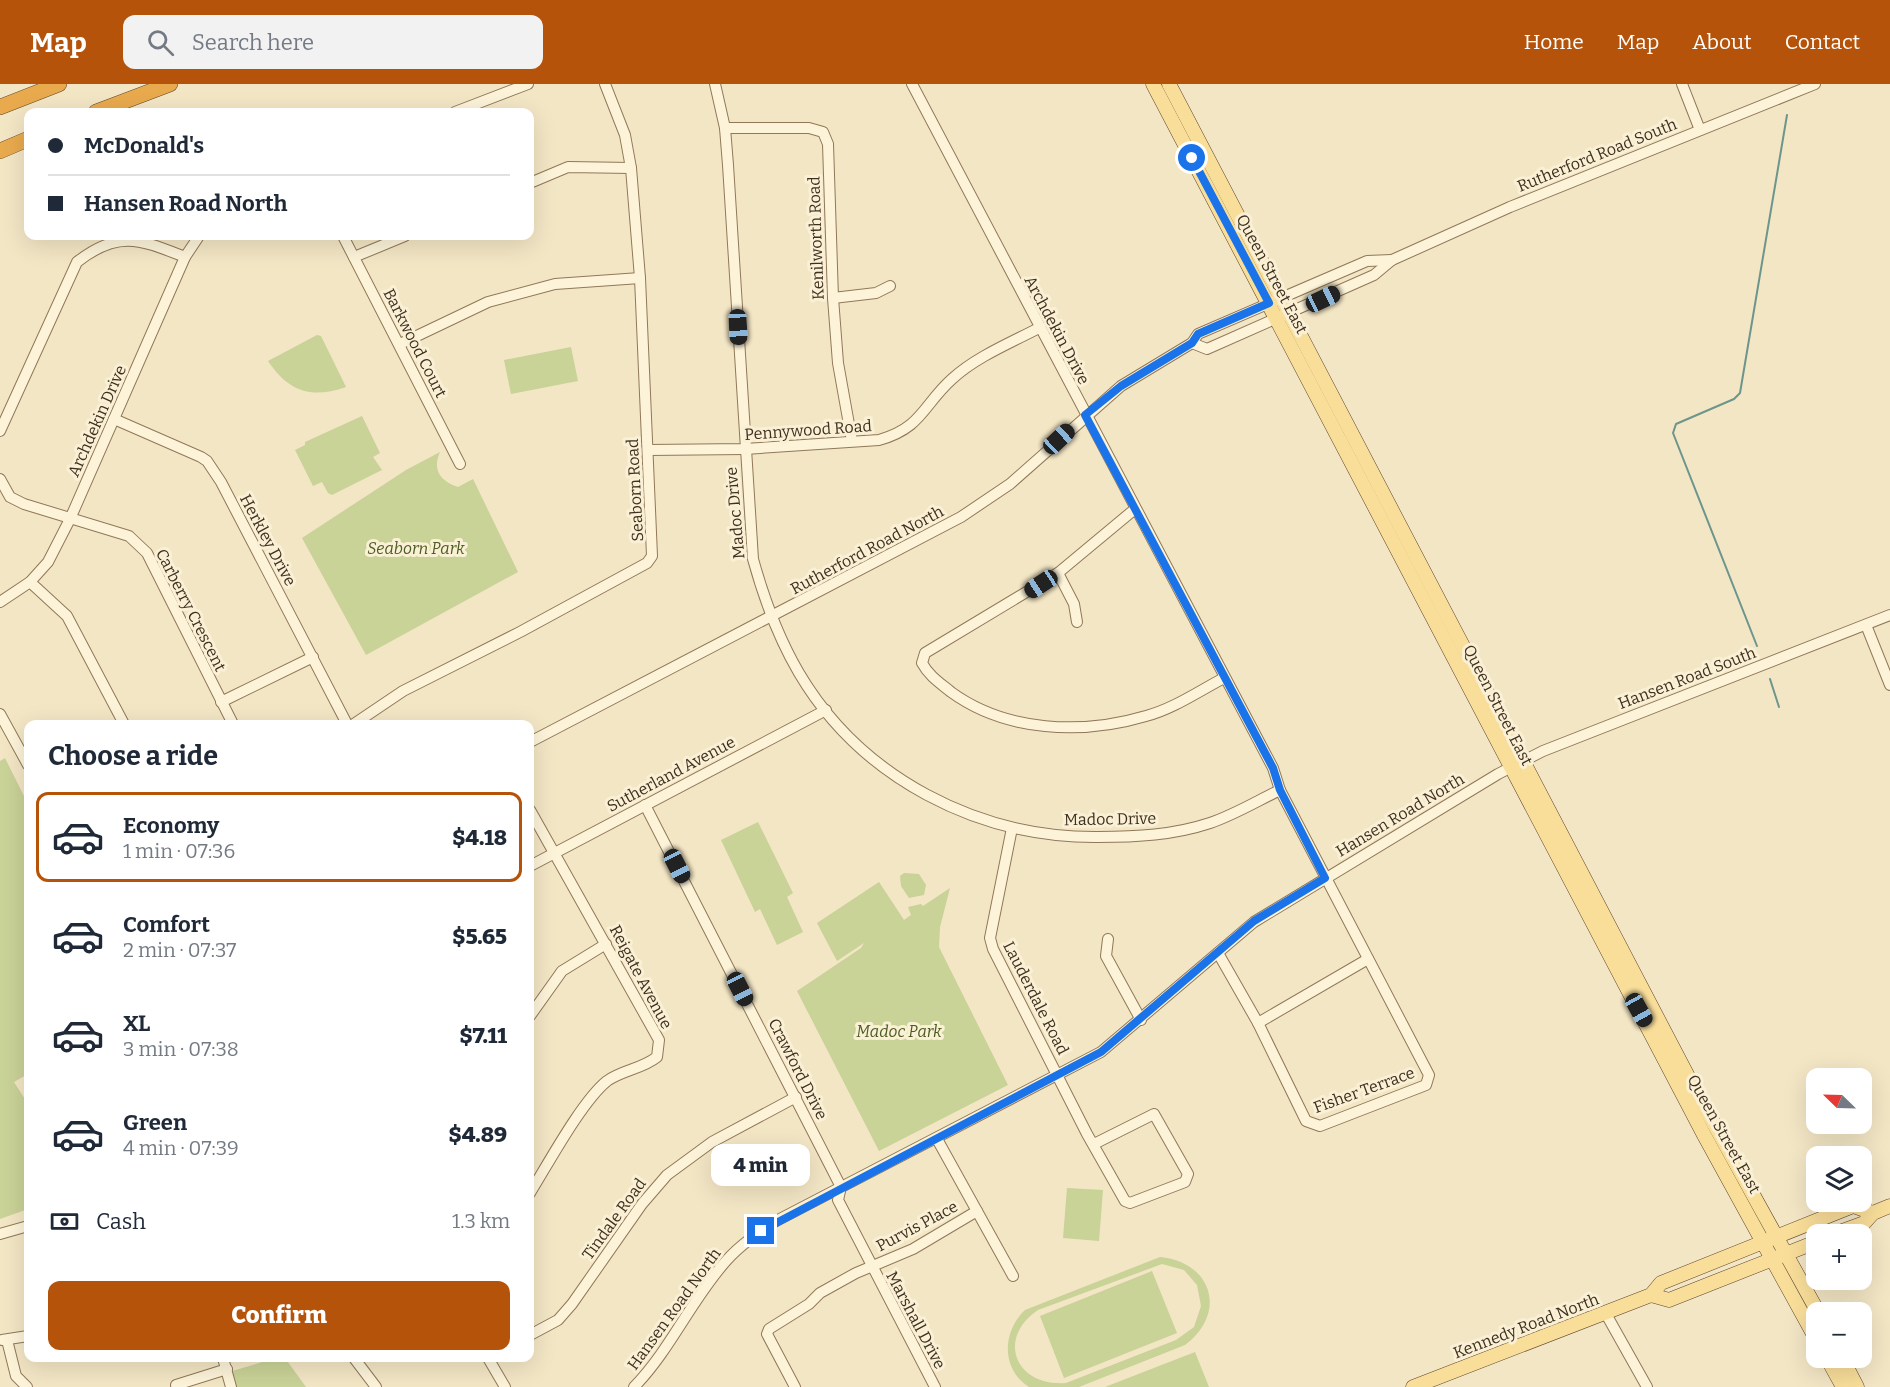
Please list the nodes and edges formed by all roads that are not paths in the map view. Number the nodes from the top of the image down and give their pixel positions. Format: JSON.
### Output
{"nodes":[{"id":1,"x":59,"y":84,"type":"edge"},
{"id":2,"x":170,"y":84,"type":"edge"},
{"id":3,"x":528,"y":84,"type":"edge"},
{"id":4,"x":605,"y":84,"type":"edge"},
{"id":5,"x":715,"y":84,"type":"edge"},
{"id":6,"x":912,"y":84,"type":"edge"},
{"id":7,"x":1153,"y":84,"type":"edge"},
{"id":8,"x":1169,"y":84,"type":"edge"},
{"id":9,"x":1682,"y":84,"type":"edge"},
{"id":10,"x":1815,"y":84,"type":"edge"},
{"id":11,"x":0,"y":107,"type":"edge"},
{"id":12,"x":107,"y":108,"type":"edge"},
{"id":13,"x":465,"y":108,"type":"edge"},
{"id":14,"x":725,"y":128,"type":"junction"},
{"id":15,"x":1700,"y":130,"type":"junction"},
{"id":16,"x":24,"y":141,"type":"edge"},
{"id":17,"x":0,"y":151,"type":"edge"},
{"id":18,"x":631,"y":168,"type":"junction"},
{"id":19,"x":534,"y":181,"type":"edge"},
{"id":20,"x":130,"y":240,"type":"edge"},
{"id":21,"x":141,"y":240,"type":"edge"},
{"id":22,"x":196,"y":240,"type":"edge"},
{"id":23,"x":345,"y":240,"type":"edge"},
{"id":24,"x":395,"y":240,"type":"edge"},
{"id":25,"x":185,"y":257,"type":"junction"},
{"id":26,"x":354,"y":257,"type":"junction"},
{"id":27,"x":1392,"y":260,"type":"junction"},
{"id":28,"x":640,"y":278,"type":"junction"},
{"id":29,"x":890,"y":286,"type":"dead end"},
{"id":30,"x":833,"y":298,"type":"junction"},
{"id":31,"x":1275,"y":300,"type":"junction"},
{"id":32,"x":1290,"y":313,"type":"junction"},
{"id":33,"x":1277,"y":319,"type":"junction"},
{"id":34,"x":1039,"y":328,"type":"junction"},
{"id":35,"x":1192,"y":343,"type":"junction"},
{"id":36,"x":399,"y":344,"type":"junction"},
{"id":37,"x":1085,"y":415,"type":"junction"},
{"id":38,"x":114,"y":419,"type":"junction"},
{"id":39,"x":0,"y":431,"type":"edge"},
{"id":40,"x":852,"y":441,"type":"junction"},
{"id":41,"x":745,"y":449,"type":"junction"},
{"id":42,"x":648,"y":450,"type":"junction"},
{"id":43,"x":460,"y":464,"type":"dead end"},
{"id":44,"x":0,"y":479,"type":"edge"},
{"id":45,"x":1135,"y":509,"type":"junction"},
{"id":46,"x":70,"y":519,"type":"junction"},
{"id":47,"x":1058,"y":573,"type":"junction"},
{"id":48,"x":30,"y":582,"type":"junction"},
{"id":49,"x":0,"y":602,"type":"edge"},
{"id":50,"x":1890,"y":615,"type":"edge"},
{"id":51,"x":771,"y":618,"type":"junction"},
{"id":52,"x":1077,"y":622,"type":"dead end"},
{"id":53,"x":1866,"y":625,"type":"junction"},
{"id":54,"x":313,"y":657,"type":"junction"},
{"id":55,"x":1224,"y":678,"type":"junction"},
{"id":56,"x":1890,"y":685,"type":"edge"},
{"id":57,"x":221,"y":702,"type":"junction"},
{"id":58,"x":826,"y":710,"type":"junction"},
{"id":59,"x":0,"y":714,"type":"edge"},
{"id":60,"x":122,"y":720,"type":"edge"},
{"id":61,"x":231,"y":720,"type":"edge"},
{"id":62,"x":345,"y":720,"type":"edge"},
{"id":63,"x":360,"y":720,"type":"edge"},
{"id":64,"x":534,"y":740,"type":"edge"},
{"id":65,"x":24,"y":758,"type":"edge"},
{"id":66,"x":1525,"y":761,"type":"junction"},
{"id":67,"x":1512,"y":767,"type":"junction"},
{"id":68,"x":1498,"y":774,"type":"joint"},
{"id":69,"x":1280,"y":790,"type":"junction"},
{"id":70,"x":645,"y":805,"type":"junction"},
{"id":71,"x":534,"y":817,"type":"edge"},
{"id":72,"x":1012,"y":828,"type":"junction"},
{"id":73,"x":554,"y":852,"type":"junction"},
{"id":74,"x":534,"y":864,"type":"edge"},
{"id":75,"x":1325,"y":878,"type":"junction"},
{"id":76,"x":1108,"y":939,"type":"dead end"},
{"id":77,"x":606,"y":944,"type":"junction"},
{"id":78,"x":1218,"y":953,"type":"junction"},
{"id":79,"x":1368,"y":959,"type":"junction"},
{"id":80,"x":534,"y":1010,"type":"edge"},
{"id":81,"x":1140,"y":1020,"type":"junction"},
{"id":82,"x":1258,"y":1023,"type":"junction"},
{"id":83,"x":1058,"y":1075,"type":"junction"},
{"id":84,"x":796,"y":1097,"type":"junction"},
{"id":85,"x":937,"y":1138,"type":"junction"},
{"id":86,"x":1094,"y":1143,"type":"junction"},
{"id":87,"x":534,"y":1187,"type":"edge"},
{"id":88,"x":841,"y":1187,"type":"junction"},
{"id":89,"x":1890,"y":1206,"type":"edge"},
{"id":90,"x":977,"y":1211,"type":"junction"},
{"id":91,"x":1873,"y":1213,"type":"junction"},
{"id":92,"x":1859,"y":1224,"type":"edge"},
{"id":93,"x":24,"y":1227,"type":"edge"},
{"id":94,"x":0,"y":1234,"type":"edge"},
{"id":95,"x":1771,"y":1240,"type":"junction"},
{"id":96,"x":1806,"y":1246,"type":"edge"},
{"id":97,"x":1787,"y":1254,"type":"junction"},
{"id":98,"x":1774,"y":1260,"type":"junction"},
{"id":99,"x":871,"y":1267,"type":"junction"},
{"id":100,"x":1013,"y":1276,"type":"dead end"},
{"id":101,"x":1651,"y":1295,"type":"junction"},
{"id":102,"x":1813,"y":1302,"type":"edge"},
{"id":103,"x":1606,"y":1314,"type":"junction"},
{"id":104,"x":1806,"y":1320,"type":"edge"},
{"id":105,"x":534,"y":1333,"type":"edge"},
{"id":106,"x":24,"y":1337,"type":"edge"},
{"id":107,"x":3,"y":1340,"type":"edge"},
{"id":108,"x":224,"y":1362,"type":"edge"},
{"id":109,"x":357,"y":1362,"type":"edge"},
{"id":110,"x":490,"y":1362,"type":"edge"},
{"id":111,"x":1833,"y":1368,"type":"edge"},
{"id":112,"x":1847,"y":1368,"type":"edge"},
{"id":113,"x":227,"y":1369,"type":"junction"},
{"id":114,"x":176,"y":1385,"type":"dead end"},
{"id":115,"x":1418,"y":1386,"type":"edge"},
{"id":116,"x":27,"y":1387,"type":"edge"},
{"id":117,"x":231,"y":1387,"type":"edge"},
{"id":118,"x":376,"y":1387,"type":"edge"},
{"id":119,"x":505,"y":1387,"type":"edge"},
{"id":120,"x":634,"y":1387,"type":"edge"},
{"id":121,"x":795,"y":1387,"type":"edge"},
{"id":122,"x":935,"y":1387,"type":"edge"},
{"id":123,"x":1647,"y":1387,"type":"edge"},
{"id":124,"x":1843,"y":1387,"type":"edge"},
{"id":125,"x":1857,"y":1387,"type":"edge"}],
"edges":[{"from":1,"to":11,"type":"highway"},
{"from":2,"to":12,"type":"highway"},
{"from":3,"to":13,"type":"street"},
{"from":4,"to":18,"type":"street","name":"Seaborn Road"},
{"from":5,"to":14,"type":"street","name":"Madoc Drive"},
{"from":6,"to":34,"type":"street","name":"Archdekin Drive"},
{"from":7,"to":31,"type":"main road","name":"Queen Street East"},
{"from":8,"to":31,"type":"main road","name":"Queen Street East"},
{"from":9,"to":15,"type":"street"},
{"from":10,"to":15,"type":"street","name":"Rutherford Road South"},
{"from":14,"to":30,"type":"street","name":"Kenilworth Road"},
{"from":14,"to":41,"type":"street","name":"Madoc Drive"},
{"from":15,"to":27,"type":"street","name":"Rutherford Road South"},
{"from":16,"to":17,"type":"highway"},
{"from":18,"to":19,"type":"street"},
{"from":18,"to":28,"type":"street","name":"Seaborn Road"},
{"from":20,"to":39,"type":"street"},
{"from":21,"to":25,"type":"street"},
{"from":22,"to":25,"type":"street","name":"Archdekin Drive"},
{"from":23,"to":26,"type":"street","name":"Barkwood Court"},
{"from":24,"to":26,"type":"street"},
{"from":25,"to":38,"type":"street","name":"Archdekin Drive"},
{"from":26,"to":36,"type":"street","name":"Barkwood Court"},
{"from":27,"to":31,"type":"street","name":"Rutherford Road South"},
{"from":27,"to":32,"type":"street","name":"Rutherford Road South"},
{"from":28,"to":36,"type":"street"},
{"from":28,"to":42,"type":"street","name":"Seaborn Road"},
{"from":29,"to":30,"type":"street"},
{"from":30,"to":40,"type":"street","name":"Kenilworth Road"},
{"from":31,"to":32,"type":"main road","name":"Queen Street East"},
{"from":31,"to":33,"type":"main road","name":"Queen Street East"},
{"from":31,"to":35,"type":"street","name":"Rutherford Road South"},
{"from":32,"to":33,"type":"street","name":"Rutherford Road South"},
{"from":32,"to":66,"type":"main road","name":"Queen Street East"},
{"from":33,"to":35,"type":"street","name":"Rutherford Road South"},
{"from":33,"to":67,"type":"main road","name":"Queen Street East"},
{"from":34,"to":37,"type":"street","name":"Archdekin Drive"},
{"from":34,"to":40,"type":"street","name":"Pennywood Road"},
{"from":35,"to":37,"type":"street","name":"Rutherford Road North"},
{"from":36,"to":43,"type":"street","name":"Barkwood Court"},
{"from":37,"to":45,"type":"street","name":"Archdekin Drive"},
{"from":37,"to":51,"type":"street","name":"Rutherford Road North"},
{"from":38,"to":46,"type":"street","name":"Archdekin Drive"},
{"from":38,"to":54,"type":"street","name":"Herkley Drive"},
{"from":40,"to":41,"type":"street","name":"Pennywood Road"},
{"from":41,"to":42,"type":"street","name":"Pennywood Road"},
{"from":41,"to":51,"type":"street","name":"Madoc Drive"},
{"from":42,"to":63,"type":"street","name":"Seaborn Road"},
{"from":44,"to":46,"type":"street","name":"Carberry Crescent"},
{"from":45,"to":47,"type":"street"},
{"from":45,"to":55,"type":"street","name":"Archdekin Drive"},
{"from":46,"to":48,"type":"street","name":"Archdekin Drive"},
{"from":46,"to":57,"type":"street","name":"Carberry Crescent"},
{"from":47,"to":52,"type":"street"},
{"from":47,"to":55,"type":"street"},
{"from":48,"to":49,"type":"street","name":"Archdekin Drive"},
{"from":48,"to":60,"type":"street"},
{"from":50,"to":53,"type":"street","name":"Hansen Road South"},
{"from":51,"to":58,"type":"street","name":"Madoc Drive"},
{"from":51,"to":64,"type":"street","name":"Rutherford Road North"},
{"from":53,"to":56,"type":"street"},
{"from":53,"to":66,"type":"street","name":"Hansen Road South"},
{"from":54,"to":57,"type":"street"},
{"from":54,"to":62,"type":"street","name":"Herkley Drive"},
{"from":55,"to":69,"type":"street","name":"Archdekin Drive"},
{"from":57,"to":61,"type":"street","name":"Carberry Crescent"},
{"from":58,"to":70,"type":"street","name":"Sutherland Avenue"},
{"from":58,"to":72,"type":"street","name":"Madoc Drive"},
{"from":59,"to":65,"type":"street"},
{"from":66,"to":67,"type":"street","name":"Hansen Road South"},
{"from":66,"to":95,"type":"main road","name":"Queen Street East"},
{"from":67,"to":68,"type":"street","name":"Hansen Road South"},
{"from":67,"to":95,"type":"main road","name":"Queen Street East"},
{"from":68,"to":75,"type":"street","name":"Hansen Road North"},
{"from":69,"to":72,"type":"street","name":"Madoc Drive"},
{"from":69,"to":75,"type":"street","name":"Archdekin Drive"},
{"from":70,"to":73,"type":"street","name":"Sutherland Avenue"},
{"from":70,"to":84,"type":"street","name":"Crawford Drive"},
{"from":71,"to":73,"type":"street","name":"Reigate Avenue"},
{"from":72,"to":83,"type":"street","name":"Lauderdale Road"},
{"from":73,"to":74,"type":"street","name":"Sutherland Avenue"},
{"from":73,"to":77,"type":"street","name":"Reigate Avenue"},
{"from":75,"to":78,"type":"street","name":"Hansen Road North"},
{"from":75,"to":79,"type":"street","name":"Fisher Terrace"},
{"from":76,"to":81,"type":"street"},
{"from":77,"to":80,"type":"street"},
{"from":77,"to":87,"type":"street","name":"Reigate Avenue"},
{"from":78,"to":81,"type":"street","name":"Hansen Road North"},
{"from":78,"to":82,"type":"street","name":"Fisher Terrace"},
{"from":79,"to":82,"type":"street"},
{"from":79,"to":82,"type":"street","name":"Fisher Terrace"},
{"from":81,"to":83,"type":"street","name":"Hansen Road North"},
{"from":83,"to":85,"type":"street","name":"Hansen Road North"},
{"from":83,"to":86,"type":"street","name":"Lauderdale Road"},
{"from":84,"to":88,"type":"street","name":"Crawford Drive"},
{"from":84,"to":105,"type":"street","name":"Tindale Road"},
{"from":85,"to":88,"type":"street","name":"Hansen Road North"},
{"from":85,"to":90,"type":"street","name":"Purvis Place"},
{"from":86,"to":86,"type":"street","name":"Lauderdale Road"},
{"from":88,"to":99,"type":"street","name":"Marshall Drive"},
{"from":88,"to":120,"type":"street","name":"Hansen Road North"},
{"from":89,"to":91,"type":"main road"},
{"from":90,"to":99,"type":"street","name":"Purvis Place"},
{"from":90,"to":100,"type":"street","name":"Purvis Place"},
{"from":91,"to":92,"type":"main road"},
{"from":91,"to":95,"type":"main road","name":"Kennedy Road North"},
{"from":93,"to":94,"type":"street"},
{"from":95,"to":97,"type":"main road","name":"Queen Street East"},
{"from":95,"to":98,"type":"main road","name":"Queen Street East"},
{"from":95,"to":101,"type":"main road","name":"Kennedy Road North"},
{"from":96,"to":97,"type":"main road","name":"Kennedy Road North"},
{"from":97,"to":98,"type":"main road","name":"Kennedy Road North"},
{"from":97,"to":102,"type":"main road","name":"Queen Street East"},
{"from":98,"to":101,"type":"main road","name":"Kennedy Road North"},
{"from":98,"to":104,"type":"main road","name":"Queen Street East"},
{"from":99,"to":121,"type":"street","name":"Marshall Drive"},
{"from":99,"to":122,"type":"street","name":"Marshall Drive"},
{"from":101,"to":103,"type":"main road","name":"Kennedy Road North"},
{"from":103,"to":115,"type":"main road","name":"Kennedy Road North"},
{"from":103,"to":123,"type":"street"},
{"from":106,"to":107,"type":"street"},
{"from":107,"to":116,"type":"street"},
{"from":108,"to":113,"type":"street"},
{"from":109,"to":118,"type":"street"},
{"from":110,"to":119,"type":"street"},
{"from":111,"to":124,"type":"main road"},
{"from":112,"to":125,"type":"main road"},
{"from":113,"to":114,"type":"street"},
{"from":113,"to":117,"type":"street"}]}
